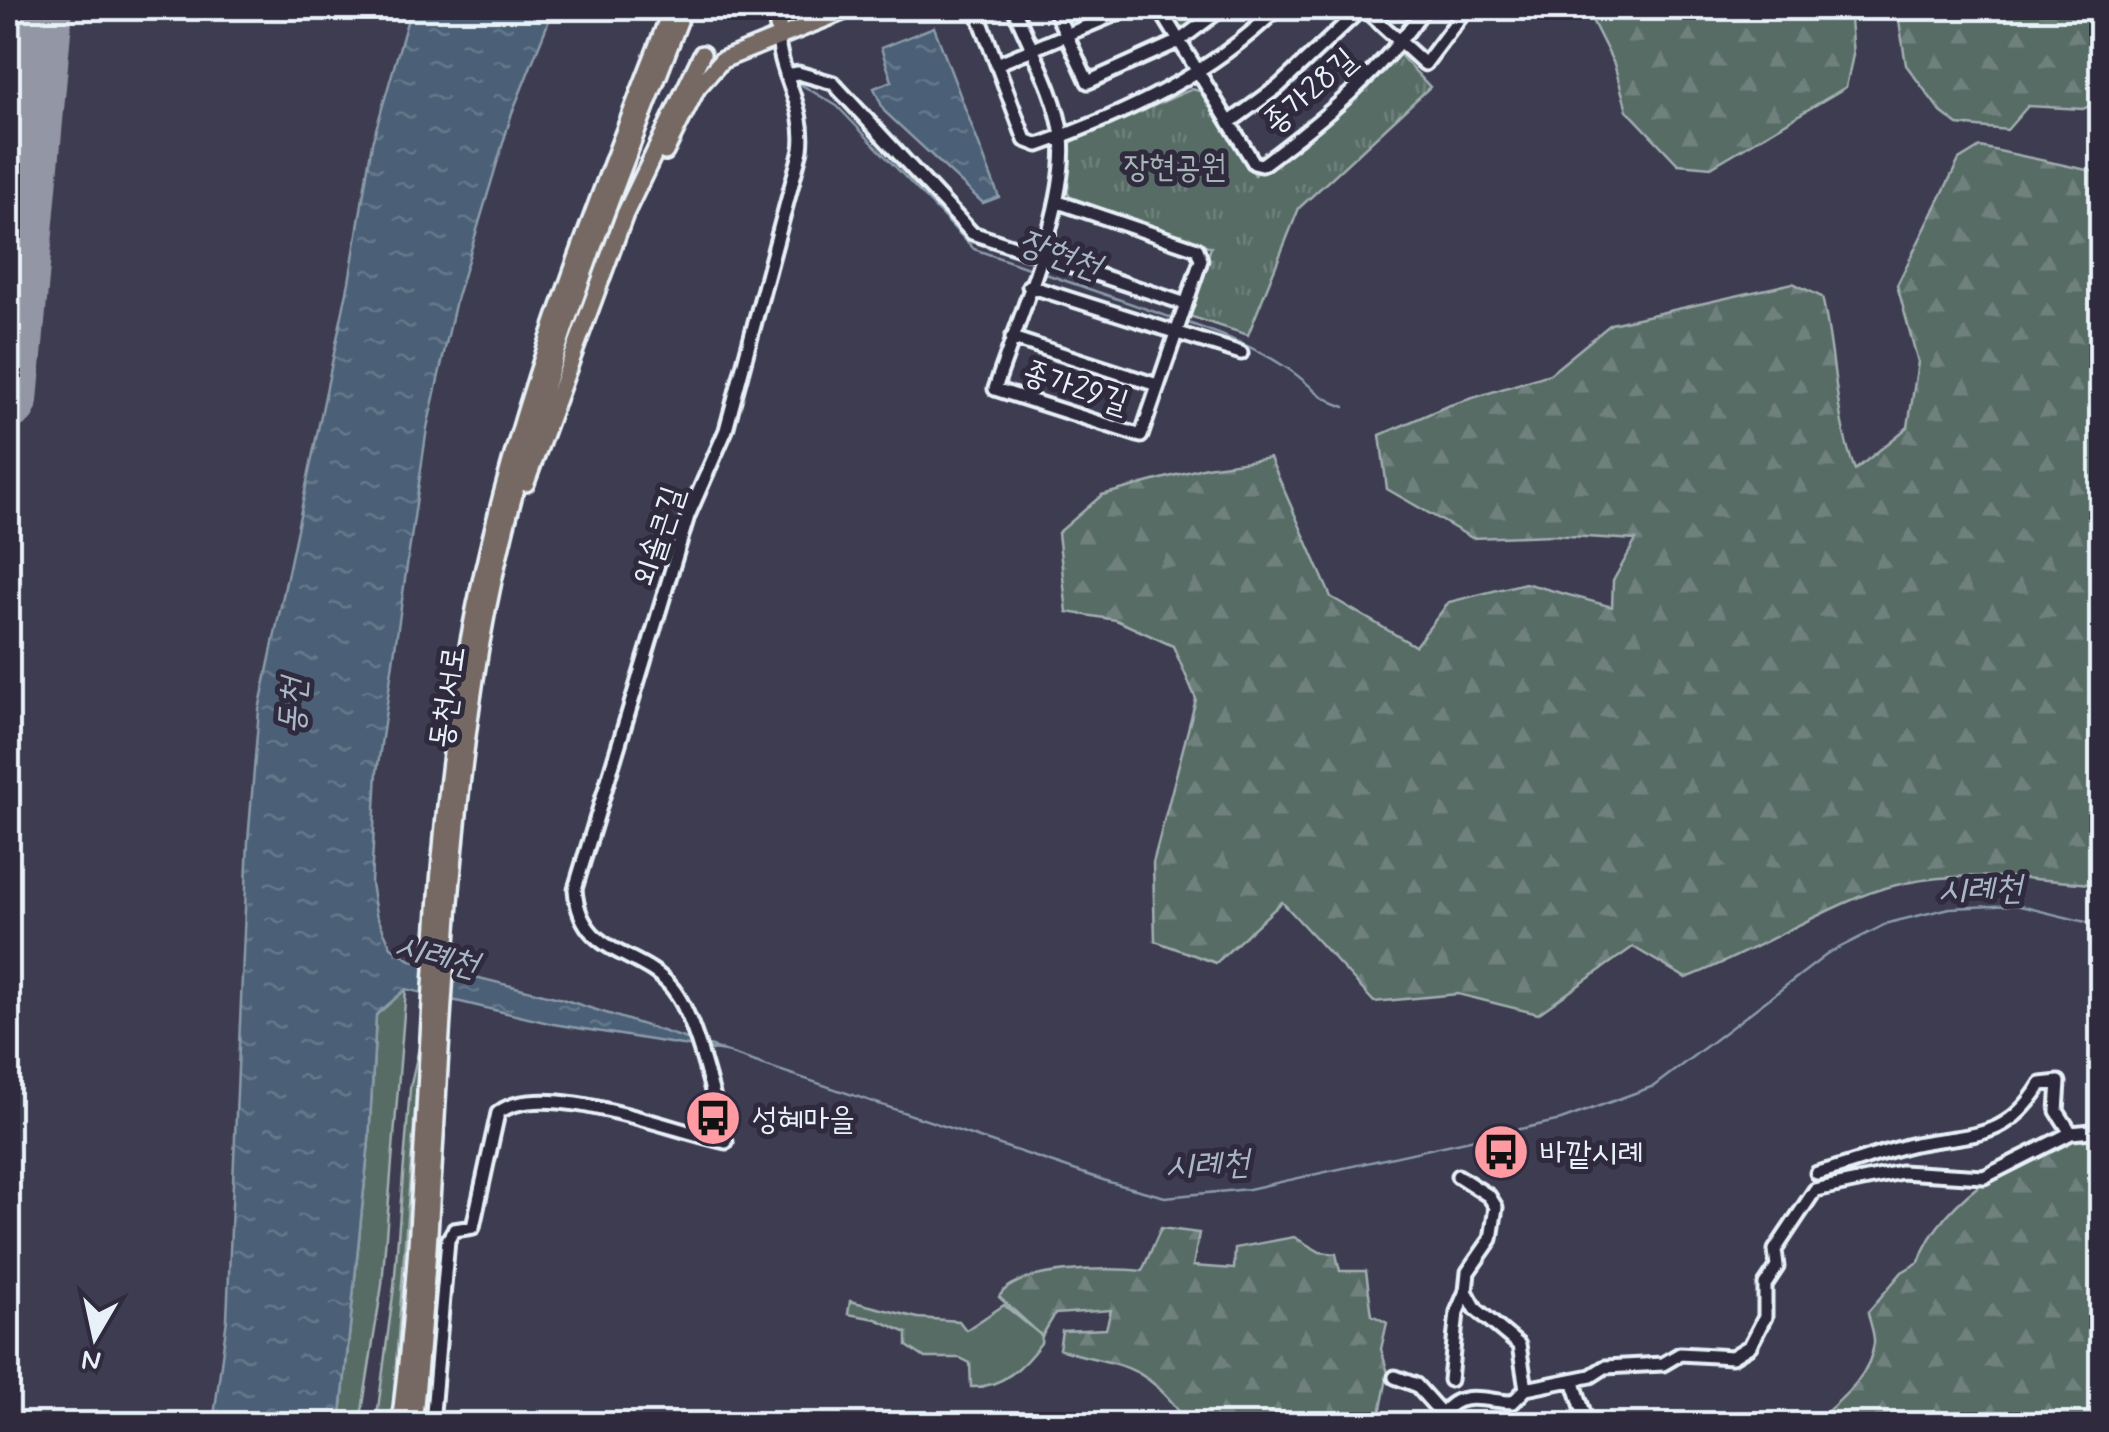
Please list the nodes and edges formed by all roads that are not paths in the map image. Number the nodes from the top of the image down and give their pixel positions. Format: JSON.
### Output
{"nodes":[{"id":1,"x":672,"y":8,"type":"edge"},
{"id":2,"x":684,"y":8,"type":"edge"},
{"id":3,"x":780,"y":8,"type":"edge"},
{"id":4,"x":852,"y":8,"type":"edge"},
{"id":5,"x":1014,"y":8,"type":"edge"},
{"id":6,"x":1054,"y":8,"type":"edge"},
{"id":7,"x":1130,"y":8,"type":"edge"},
{"id":8,"x":1159,"y":8,"type":"edge"},
{"id":9,"x":1223,"y":8,"type":"edge"},
{"id":10,"x":1278,"y":8,"type":"edge"},
{"id":11,"x":1362,"y":8,"type":"edge"},
{"id":12,"x":1426,"y":8,"type":"edge"},
{"id":13,"x":1467,"y":8,"type":"edge"},
{"id":14,"x":980,"y":19,"type":"dead end"},
{"id":15,"x":773,"y":35,"type":"junction"},
{"id":16,"x":1066,"y":36,"type":"junction"},
{"id":17,"x":1179,"y":41,"type":"junction"},
{"id":18,"x":1402,"y":42,"type":"junction"},
{"id":19,"x":1030,"y":50,"type":"junction"},
{"id":20,"x":702,"y":54,"type":"dead end"},
{"id":21,"x":997,"y":64,"type":"junction"},
{"id":22,"x":1196,"y":73,"type":"junction"},
{"id":23,"x":786,"y":75,"type":"junction"},
{"id":24,"x":1230,"y":122,"type":"junction"},
{"id":25,"x":1062,"y":136,"type":"junction"},
{"id":26,"x":1058,"y":202,"type":"junction"},
{"id":27,"x":1038,"y":257,"type":"junction"},
{"id":28,"x":1030,"y":283,"type":"junction"},
{"id":29,"x":594,"y":300,"type":"junction"},
{"id":30,"x":1185,"y":307,"type":"junction"},
{"id":31,"x":1176,"y":333,"type":"junction"},
{"id":32,"x":1012,"y":338,"type":"junction"},
{"id":33,"x":1241,"y":352,"type":"dead end"},
{"id":34,"x":1156,"y":386,"type":"junction"},
{"id":35,"x":496,"y":567,"type":"junction"},
{"id":36,"x":445,"y":915,"type":"junction"},
{"id":37,"x":437,"y":1024,"type":"junction"},
{"id":38,"x":2102,"y":1130,"type":"edge"},
{"id":39,"x":2071,"y":1134,"type":"junction"},
{"id":40,"x":1818,"y":1173,"type":"dead end"},
{"id":41,"x":1458,"y":1176,"type":"dead end"},
{"id":42,"x":1466,"y":1291,"type":"junction"},
{"id":43,"x":1395,"y":1377,"type":"dead end"},
{"id":44,"x":1450,"y":1380,"type":"dead end"},
{"id":45,"x":1572,"y":1380,"type":"junction"},
{"id":46,"x":1526,"y":1389,"type":"junction"},
{"id":47,"x":1447,"y":1419,"type":"edge"},
{"id":48,"x":400,"y":1424,"type":"edge"},
{"id":49,"x":413,"y":1424,"type":"edge"},
{"id":50,"x":432,"y":1424,"type":"edge"},
{"id":51,"x":1583,"y":1424,"type":"edge"}],
"edges":[{"from":1,"to":36,"type":"main road","name":"동천서로"},
{"from":2,"to":35,"type":"main road","name":"동천서로"},
{"from":3,"to":15,"type":"main road"},
{"from":4,"to":15,"type":"main road"},
{"from":5,"to":19,"type":"street","name":"종가29길"},
{"from":6,"to":16,"type":"street"},
{"from":7,"to":16,"type":"street"},
{"from":8,"to":17,"type":"street"},
{"from":9,"to":17,"type":"street"},
{"from":10,"to":22,"type":"street"},
{"from":11,"to":18,"type":"street"},
{"from":11,"to":24,"type":"street"},
{"from":12,"to":18,"type":"street","name":"종가28길"},
{"from":13,"to":18,"type":"street"},
{"from":14,"to":21,"type":"street"},
{"from":15,"to":23,"type":"street","name":"외솔큰길"},
{"from":15,"to":29,"type":"main road"},
{"from":16,"to":17,"type":"street"},
{"from":16,"to":19,"type":"street"},
{"from":17,"to":22,"type":"street"},
{"from":18,"to":24,"type":"street","name":"종가28길"},
{"from":19,"to":21,"type":"street"},
{"from":19,"to":25,"type":"street","name":"종가29길"},
{"from":20,"to":29,"type":"main road"},
{"from":21,"to":25,"type":"street"},
{"from":22,"to":24,"type":"street"},
{"from":22,"to":25,"type":"street"},
{"from":23,"to":27,"type":"street"},
{"from":23,"to":50,"type":"street","name":"외솔큰길"},
{"from":25,"to":26,"type":"street","name":"종가29길"},
{"from":26,"to":27,"type":"street","name":"종가29길"},
{"from":26,"to":30,"type":"street","name":"종가29길"},
{"from":27,"to":28,"type":"street","name":"종가29길"},
{"from":27,"to":30,"type":"street"},
{"from":28,"to":31,"type":"street"},
{"from":28,"to":32,"type":"street","name":"종가29길"},
{"from":29,"to":35,"type":"main road"},
{"from":30,"to":31,"type":"street","name":"종가29길"},
{"from":31,"to":33,"type":"street"},
{"from":31,"to":34,"type":"street","name":"종가29길"},
{"from":32,"to":34,"type":"street","name":"종가29길"},
{"from":32,"to":34,"type":"street","name":"종가29길"},
{"from":35,"to":36,"type":"main road","name":"동천서로"},
{"from":36,"to":37,"type":"main road","name":"동천서로"},
{"from":37,"to":48,"type":"main road","name":"동천서로"},
{"from":37,"to":49,"type":"main road","name":"동천서로"},
{"from":38,"to":39,"type":"street"},
{"from":39,"to":40,"type":"street"},
{"from":39,"to":45,"type":"street"},
{"from":41,"to":42,"type":"street"},
{"from":42,"to":44,"type":"street"},
{"from":42,"to":46,"type":"street"},
{"from":43,"to":47,"type":"street"},
{"from":45,"to":46,"type":"street"},
{"from":45,"to":51,"type":"street"},
{"from":46,"to":47,"type":"street"}]}
